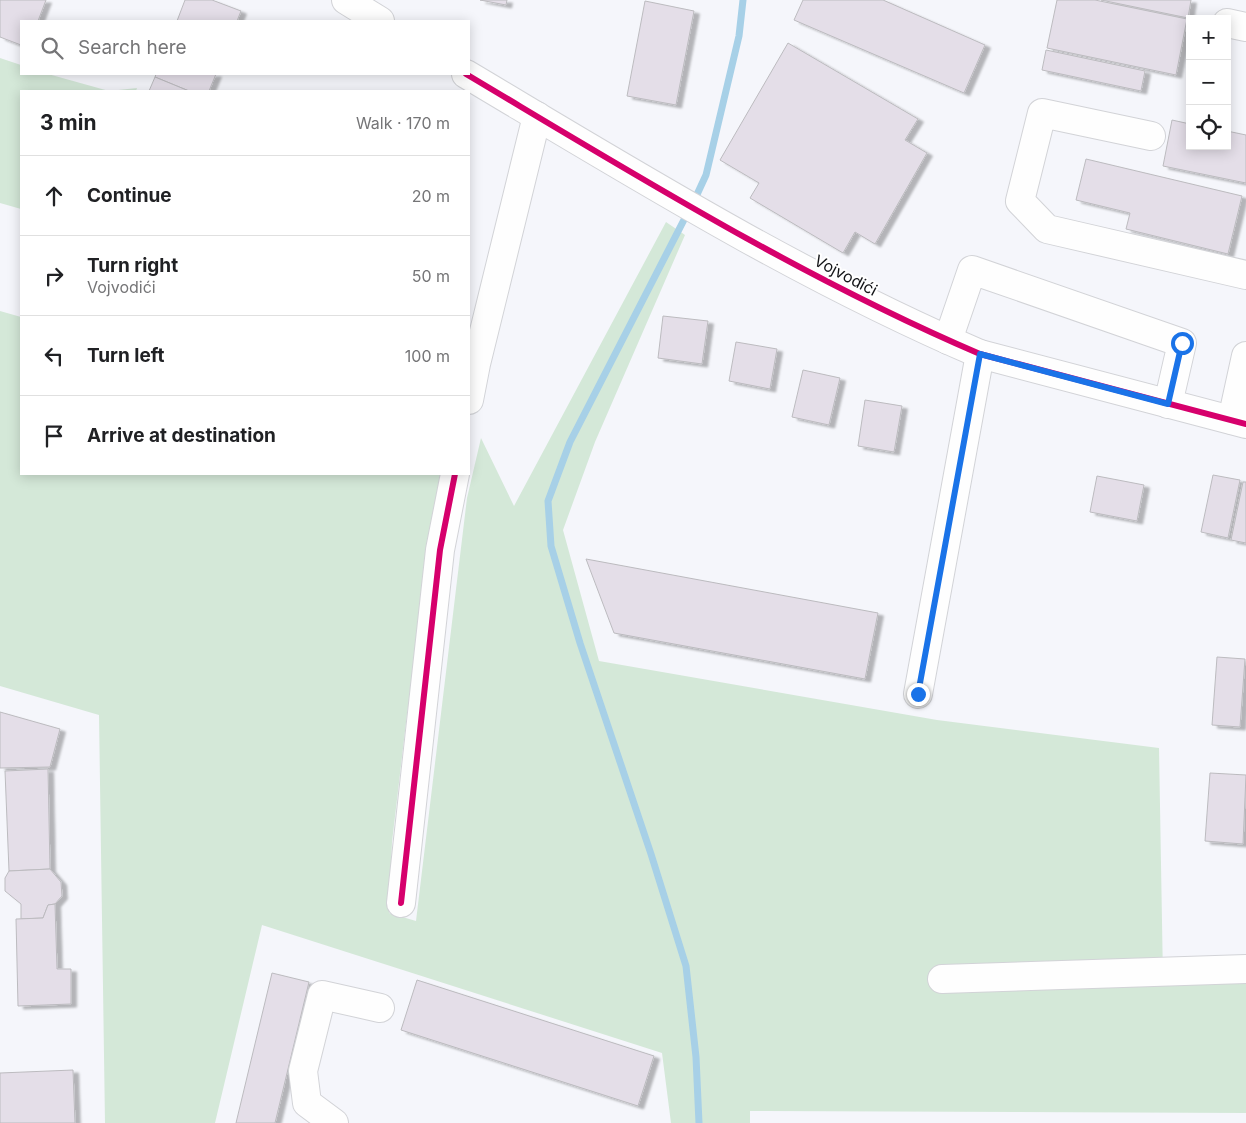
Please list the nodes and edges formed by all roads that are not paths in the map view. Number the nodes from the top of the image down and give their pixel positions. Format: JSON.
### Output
{"nodes":[{"id":1,"x":346,"y":0,"type":"edge"},
{"id":2,"x":378,"y":20,"type":"edge"},
{"id":3,"x":1231,"y":24,"type":"edge"},
{"id":4,"x":1246,"y":28,"type":"edge"},
{"id":5,"x":468,"y":75,"type":"edge"},
{"id":6,"x":537,"y":116,"type":"junction"},
{"id":7,"x":1151,"y":136,"type":"dead end"},
{"id":8,"x":1246,"y":275,"type":"edge"},
{"id":9,"x":948,"y":340,"type":"junction"},
{"id":10,"x":980,"y":354,"type":"junction"},
{"id":11,"x":1246,"y":356,"type":"edge"},
{"id":12,"x":470,"y":395,"type":"edge"},
{"id":13,"x":1168,"y":404,"type":"junction"},
{"id":14,"x":1239,"y":422,"type":"edge"},
{"id":15,"x":455,"y":475,"type":"edge"},
{"id":16,"x":918,"y":694,"type":"dead end"},
{"id":17,"x":401,"y":903,"type":"dead end"},
{"id":18,"x":1246,"y":969,"type":"edge"},
{"id":19,"x":942,"y":979,"type":"dead end"},
{"id":20,"x":380,"y":1008,"type":"dead end"},
{"id":21,"x":334,"y":1123,"type":"edge"}],
"edges":[{"from":1,"to":2,"type":"street"},
{"from":3,"to":4,"type":"street"},
{"from":5,"to":6,"type":"street","name":"Vojvodići"},
{"from":6,"to":9,"type":"street","name":"Vojvodići"},
{"from":6,"to":12,"type":"street"},
{"from":7,"to":8,"type":"street"},
{"from":9,"to":10,"type":"street","name":"Vojvodići"},
{"from":9,"to":13,"type":"street"},
{"from":10,"to":13,"type":"street","name":"Vojvodići"},
{"from":10,"to":16,"type":"street"},
{"from":11,"to":14,"type":"street"},
{"from":13,"to":14,"type":"street","name":"Vojvodići"},
{"from":15,"to":17,"type":"street"},
{"from":18,"to":19,"type":"street"},
{"from":20,"to":21,"type":"street"}]}
